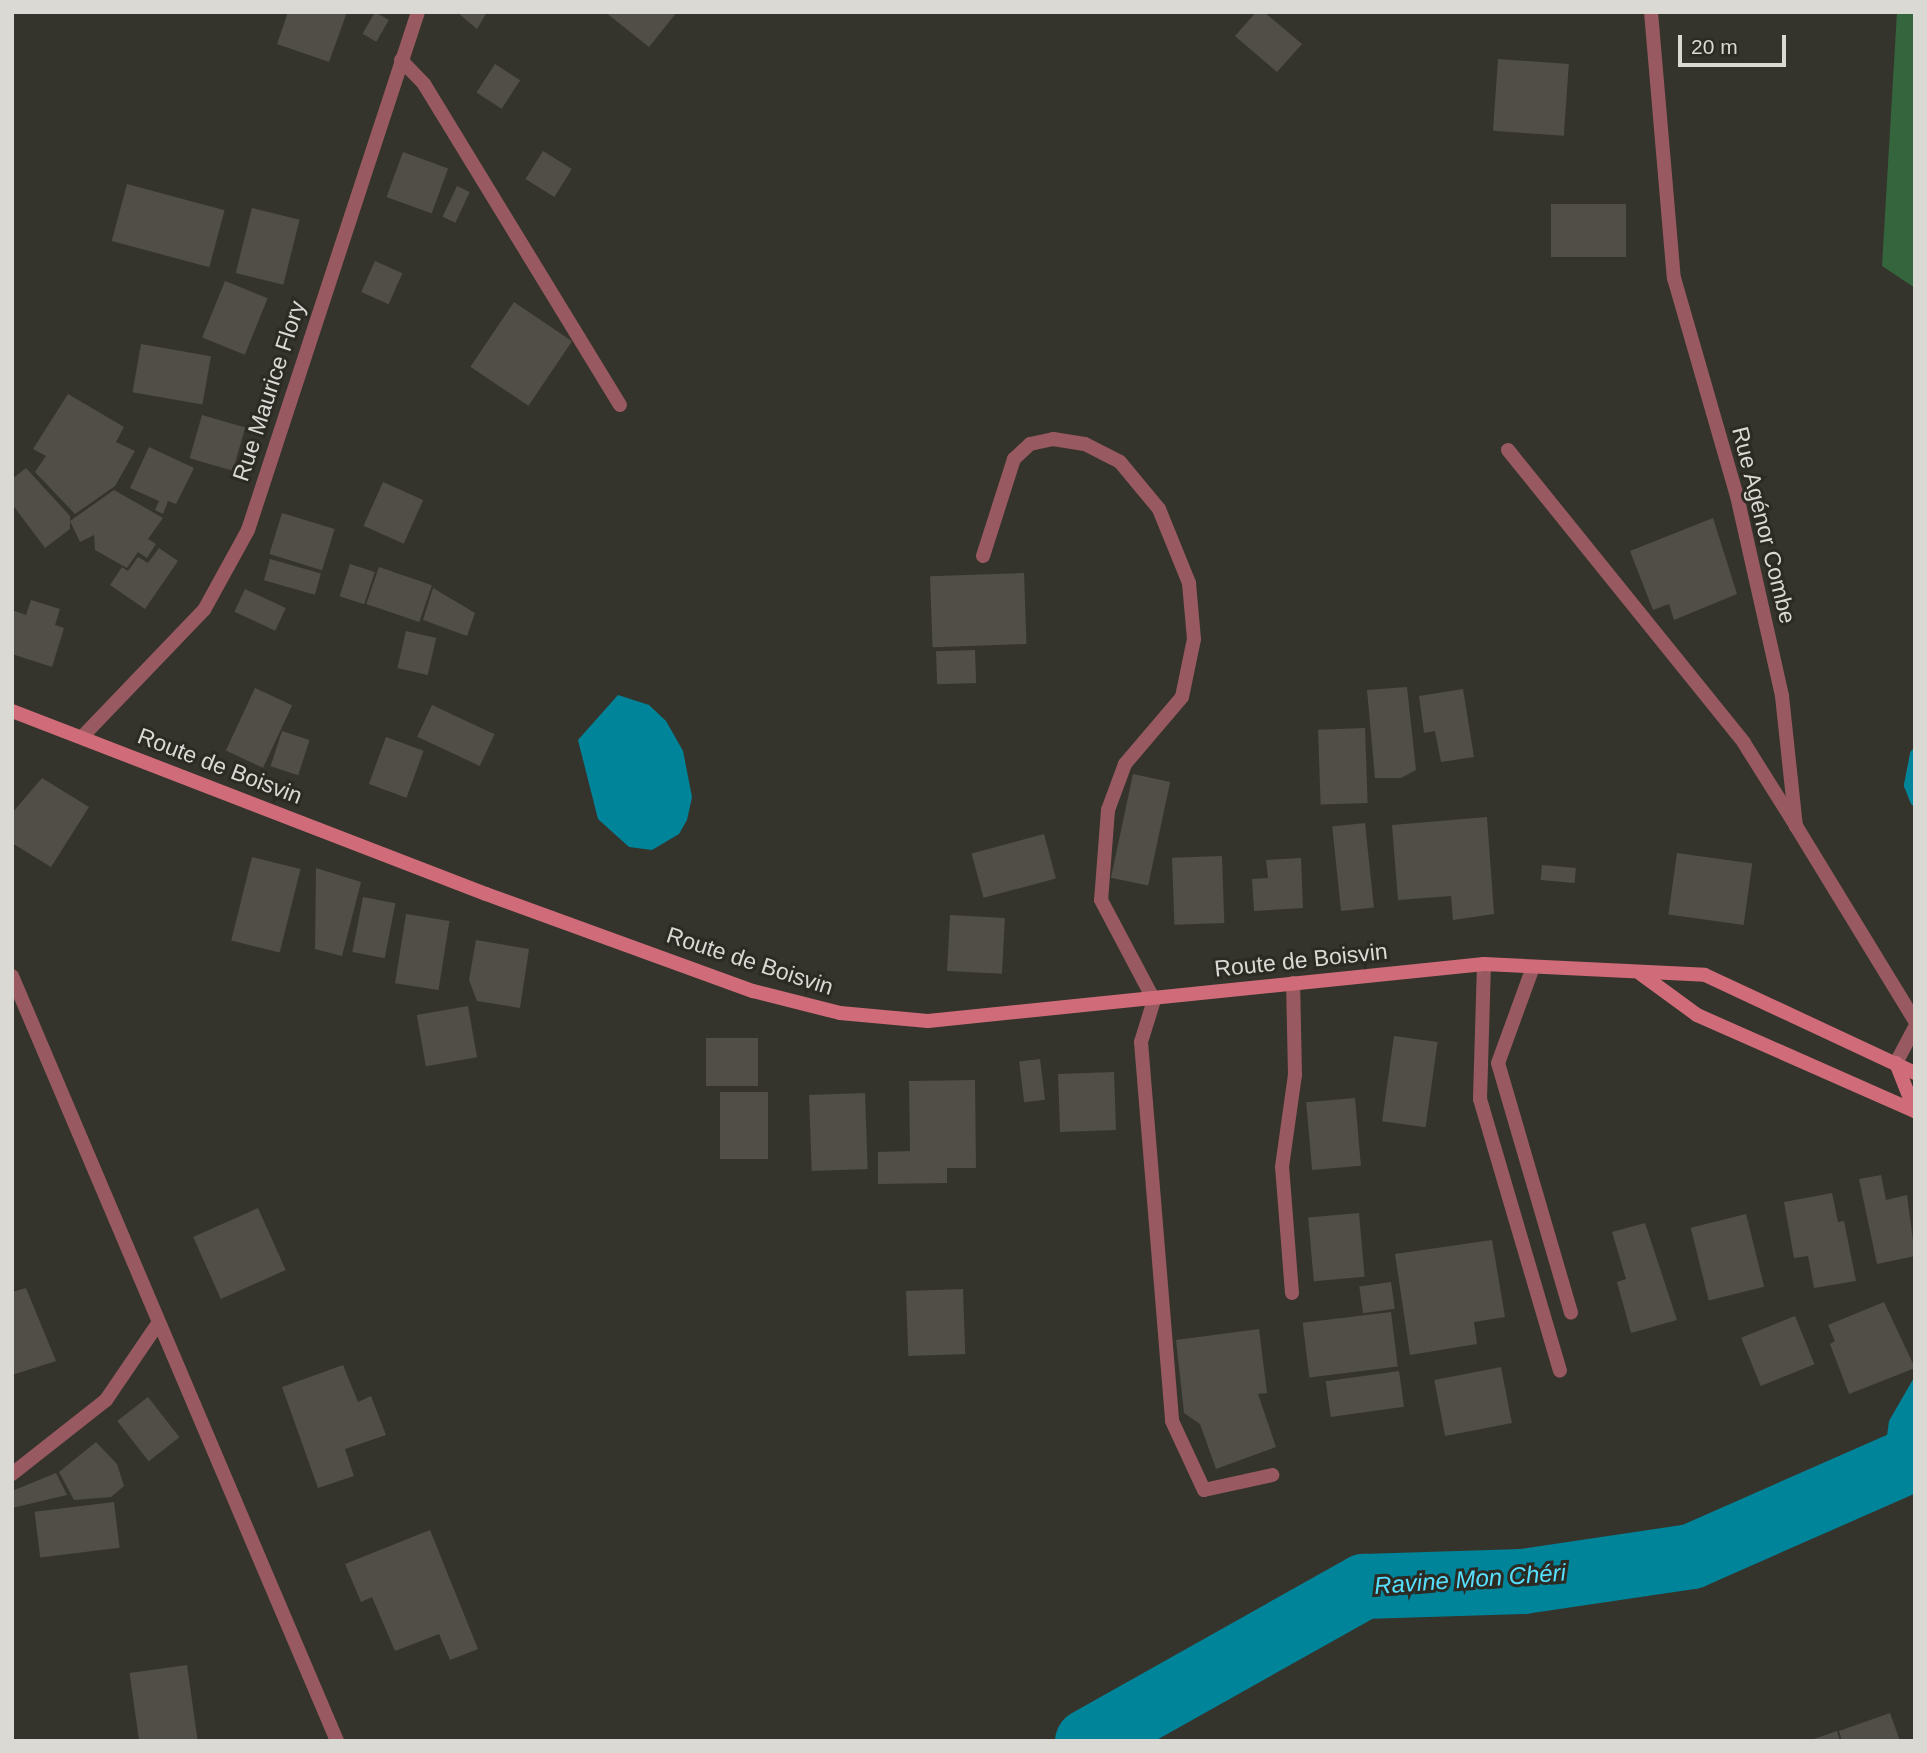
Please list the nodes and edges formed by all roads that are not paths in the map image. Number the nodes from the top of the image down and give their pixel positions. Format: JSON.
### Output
{"nodes":[{"id":1,"x":418,"y":12,"type":"edge"},
{"id":2,"x":1651,"y":12,"type":"edge"},
{"id":3,"x":401,"y":60,"type":"junction"},
{"id":4,"x":620,"y":405,"type":"dead end"},
{"id":5,"x":1508,"y":450,"type":"dead end"},
{"id":6,"x":983,"y":556,"type":"dead end"},
{"id":7,"x":12,"y":711,"type":"edge"},
{"id":8,"x":82,"y":737,"type":"junction"},
{"id":9,"x":1796,"y":826,"type":"junction"},
{"id":10,"x":1484,"y":964,"type":"junction"},
{"id":11,"x":1532,"y":967,"type":"junction"},
{"id":12,"x":1641,"y":974,"type":"junction"},
{"id":13,"x":12,"y":976,"type":"edge"},
{"id":14,"x":1293,"y":984,"type":"junction"},
{"id":15,"x":1154,"y":1000,"type":"junction"},
{"id":16,"x":1915,"y":1021,"type":"edge"},
{"id":17,"x":1915,"y":1027,"type":"edge"},
{"id":18,"x":1896,"y":1063,"type":"junction"},
{"id":19,"x":1915,"y":1073,"type":"edge"},
{"id":20,"x":1915,"y":1111,"type":"edge"},
{"id":21,"x":1292,"y":1293,"type":"dead end"},
{"id":22,"x":1571,"y":1312,"type":"dead end"},
{"id":23,"x":158,"y":1325,"type":"junction"},
{"id":24,"x":1560,"y":1370,"type":"dead end"},
{"id":25,"x":12,"y":1474,"type":"edge"},
{"id":26,"x":1272,"y":1475,"type":"dead end"},
{"id":27,"x":337,"y":1741,"type":"edge"}],
"edges":[{"from":1,"to":3,"type":"street","name":"Rue Maurice Flory"},
{"from":2,"to":9,"type":"street","name":"Rue Agénor Combe"},
{"from":3,"to":4,"type":"street"},
{"from":3,"to":8,"type":"street","name":"Rue Maurice Flory"},
{"from":5,"to":9,"type":"street"},
{"from":6,"to":15,"type":"street"},
{"from":7,"to":8,"type":"main road","name":"Route de Boisvin"},
{"from":8,"to":15,"type":"main road","name":"Route de Boisvin"},
{"from":9,"to":16,"type":"street","name":"Rue Agénor Combe"},
{"from":10,"to":11,"type":"main road","name":"Route de Boisvin"},
{"from":10,"to":14,"type":"main road","name":"Route de Boisvin"},
{"from":10,"to":24,"type":"street"},
{"from":11,"to":12,"type":"main road","name":"Route de Boisvin"},
{"from":11,"to":22,"type":"street"},
{"from":12,"to":18,"type":"main road","name":"Route de Boisvin"},
{"from":12,"to":20,"type":"main road"},
{"from":13,"to":23,"type":"street"},
{"from":14,"to":15,"type":"main road","name":"Route de Boisvin"},
{"from":14,"to":21,"type":"street"},
{"from":15,"to":26,"type":"street"},
{"from":17,"to":18,"type":"street"},
{"from":18,"to":19,"type":"main road","name":"Route de Boisvin"},
{"from":18,"to":20,"type":"main road"},
{"from":23,"to":25,"type":"street"},
{"from":23,"to":27,"type":"street"}]}
